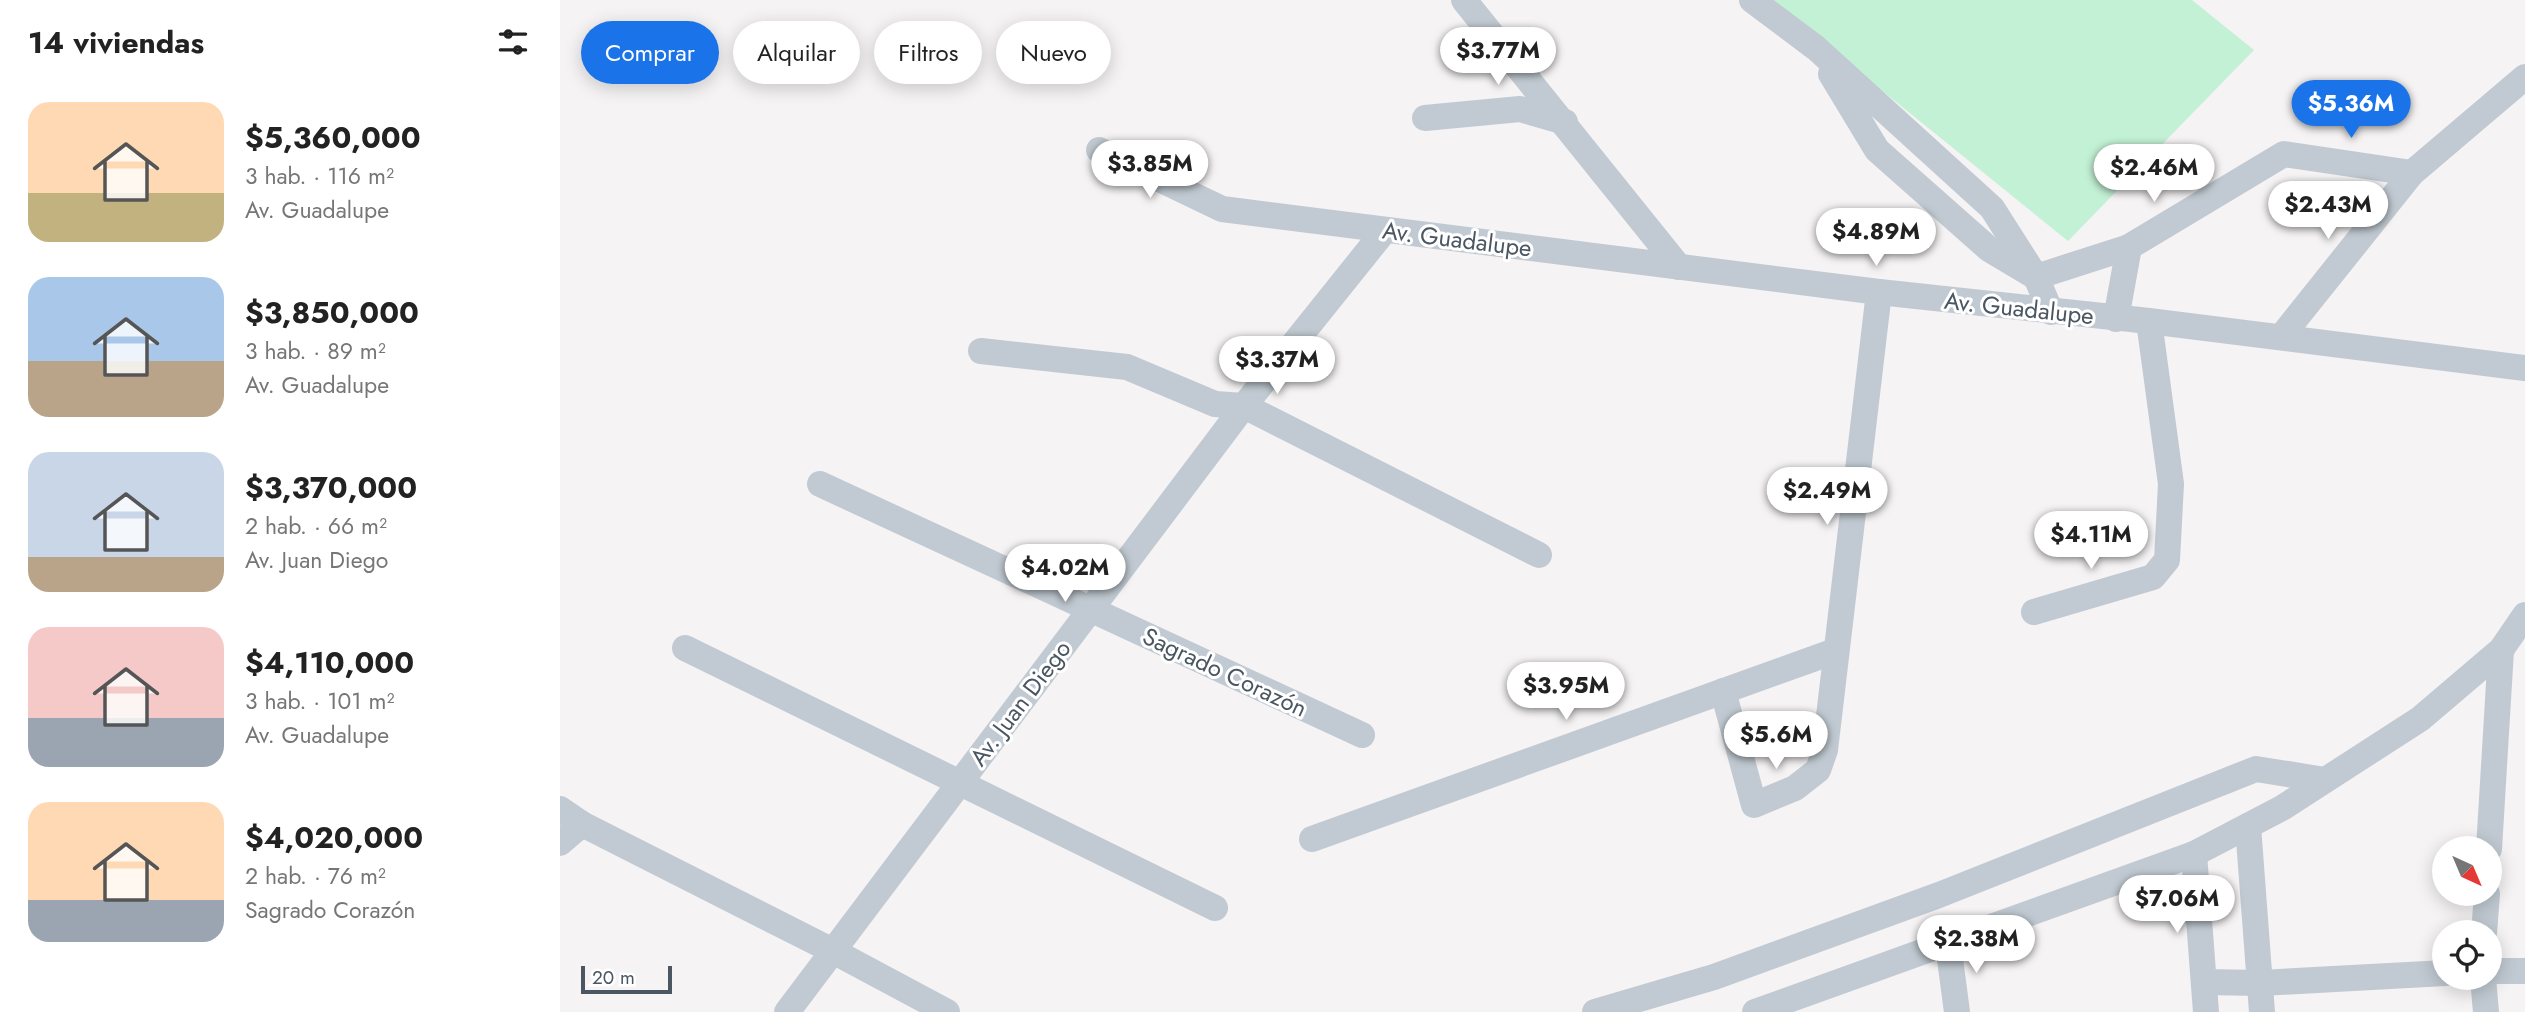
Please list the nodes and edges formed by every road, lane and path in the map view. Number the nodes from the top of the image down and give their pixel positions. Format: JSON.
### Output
{"nodes":[{"id":1,"x":1464,"y":0,"type":"edge"},
{"id":2,"x":1752,"y":0,"type":"edge"},
{"id":3,"x":2525,"y":76,"type":"edge"},
{"id":4,"x":1425,"y":118,"type":"dead end"},
{"id":5,"x":1565,"y":122,"type":"junction"},
{"id":6,"x":1099,"y":150,"type":"dead end"},
{"id":7,"x":2412,"y":173,"type":"junction"},
{"id":8,"x":1385,"y":230,"type":"junction"},
{"id":9,"x":2129,"y":247,"type":"junction"},
{"id":10,"x":1679,"y":267,"type":"junction"},
{"id":11,"x":2036,"y":277,"type":"junction"},
{"id":12,"x":1880,"y":292,"type":"junction"},
{"id":13,"x":2051,"y":312,"type":"junction"},
{"id":14,"x":2116,"y":319,"type":"junction"},
{"id":15,"x":2149,"y":321,"type":"junction"},
{"id":16,"x":2281,"y":337,"type":"junction"},
{"id":17,"x":981,"y":351,"type":"dead end"},
{"id":18,"x":2525,"y":368,"type":"edge"},
{"id":19,"x":1244,"y":405,"type":"junction"},
{"id":20,"x":820,"y":484,"type":"dead end"},
{"id":21,"x":1539,"y":555,"type":"dead end"},
{"id":22,"x":1090,"y":609,"type":"junction"},
{"id":23,"x":2034,"y":612,"type":"dead end"},
{"id":24,"x":2525,"y":615,"type":"edge"},
{"id":25,"x":685,"y":648,"type":"dead end"},
{"id":26,"x":2501,"y":650,"type":"junction"},
{"id":27,"x":1835,"y":651,"type":"junction"},
{"id":28,"x":1723,"y":691,"type":"junction"},
{"id":29,"x":1363,"y":735,"type":"dead end"},
{"id":30,"x":2325,"y":780,"type":"junction"},
{"id":31,"x":960,"y":783,"type":"junction"},
{"id":32,"x":571,"y":816,"type":"edge"},
{"id":33,"x":2248,"y":826,"type":"junction"},
{"id":34,"x":2490,"y":836,"type":"edge"},
{"id":35,"x":1312,"y":839,"type":"dead end"},
{"id":36,"x":560,"y":843,"type":"edge"},
{"id":37,"x":2194,"y":853,"type":"junction"},
{"id":38,"x":1215,"y":908,"type":"dead end"},
{"id":39,"x":1948,"y":944,"type":"junction"},
{"id":40,"x":833,"y":951,"type":"junction"},
{"id":41,"x":2502,"y":971,"type":"edge"},
{"id":42,"x":2525,"y":971,"type":"edge"},
{"id":43,"x":2432,"y":974,"type":"edge"},
{"id":44,"x":2204,"y":982,"type":"junction"},
{"id":45,"x":2261,"y":984,"type":"junction"},
{"id":46,"x":2484,"y":990,"type":"edge"},
{"id":47,"x":787,"y":1012,"type":"edge"},
{"id":48,"x":947,"y":1012,"type":"edge"},
{"id":49,"x":1595,"y":1012,"type":"edge"},
{"id":50,"x":1755,"y":1012,"type":"edge"},
{"id":51,"x":1957,"y":1012,"type":"edge"},
{"id":52,"x":2206,"y":1012,"type":"edge"},
{"id":53,"x":2262,"y":1012,"type":"edge"},
{"id":54,"x":2486,"y":1012,"type":"edge"}],
"edges":[{"from":1,"to":5,"type":"street"},
{"from":2,"to":11,"type":"street"},
{"from":3,"to":7,"type":"street"},
{"from":4,"to":5,"type":"street"},
{"from":5,"to":10,"type":"street"},
{"from":6,"to":8,"type":"street","name":"Av. Guadalupe"},
{"from":7,"to":9,"type":"street"},
{"from":7,"to":16,"type":"street"},
{"from":8,"to":10,"type":"street","name":"Av. Guadalupe"},
{"from":8,"to":19,"type":"street","name":"Av. Juan Diego"},
{"from":9,"to":11,"type":"street"},
{"from":9,"to":14,"type":"street"},
{"from":10,"to":12,"type":"street","name":"Av. Guadalupe"},
{"from":11,"to":13,"type":"street"},
{"from":12,"to":13,"type":"street","name":"Av. Guadalupe"},
{"from":12,"to":27,"type":"street"},
{"from":13,"to":14,"type":"street","name":"Av. Guadalupe"},
{"from":14,"to":15,"type":"street","name":"Av. Guadalupe"},
{"from":15,"to":16,"type":"street","name":"Av. Guadalupe"},
{"from":15,"to":23,"type":"street"},
{"from":16,"to":18,"type":"street","name":"Av. Guadalupe"},
{"from":17,"to":19,"type":"street"},
{"from":19,"to":21,"type":"street"},
{"from":19,"to":22,"type":"street","name":"Av. Juan Diego"},
{"from":20,"to":22,"type":"street","name":"Sagrado Corazón"},
{"from":22,"to":29,"type":"street","name":"Sagrado Corazón"},
{"from":22,"to":31,"type":"street","name":"Av. Juan Diego"},
{"from":24,"to":26,"type":"street"},
{"from":25,"to":31,"type":"street"},
{"from":26,"to":30,"type":"street"},
{"from":26,"to":34,"type":"street"},
{"from":27,"to":28,"type":"street"},
{"from":27,"to":28,"type":"street"},
{"from":28,"to":35,"type":"street"},
{"from":30,"to":33,"type":"street"},
{"from":30,"to":49,"type":"street"},
{"from":31,"to":38,"type":"street"},
{"from":31,"to":40,"type":"street","name":"Av. Juan Diego"},
{"from":32,"to":36,"type":"street"},
{"from":32,"to":40,"type":"street"},
{"from":33,"to":37,"type":"street"},
{"from":33,"to":45,"type":"street"},
{"from":37,"to":39,"type":"street"},
{"from":37,"to":44,"type":"street"},
{"from":39,"to":50,"type":"street"},
{"from":39,"to":51,"type":"street"},
{"from":40,"to":47,"type":"street","name":"Av. Juan Diego"},
{"from":40,"to":48,"type":"street"},
{"from":41,"to":42,"type":"street"},
{"from":43,"to":45,"type":"street"},
{"from":44,"to":45,"type":"street"},
{"from":44,"to":52,"type":"street"},
{"from":45,"to":53,"type":"street"},
{"from":46,"to":54,"type":"street"}]}
